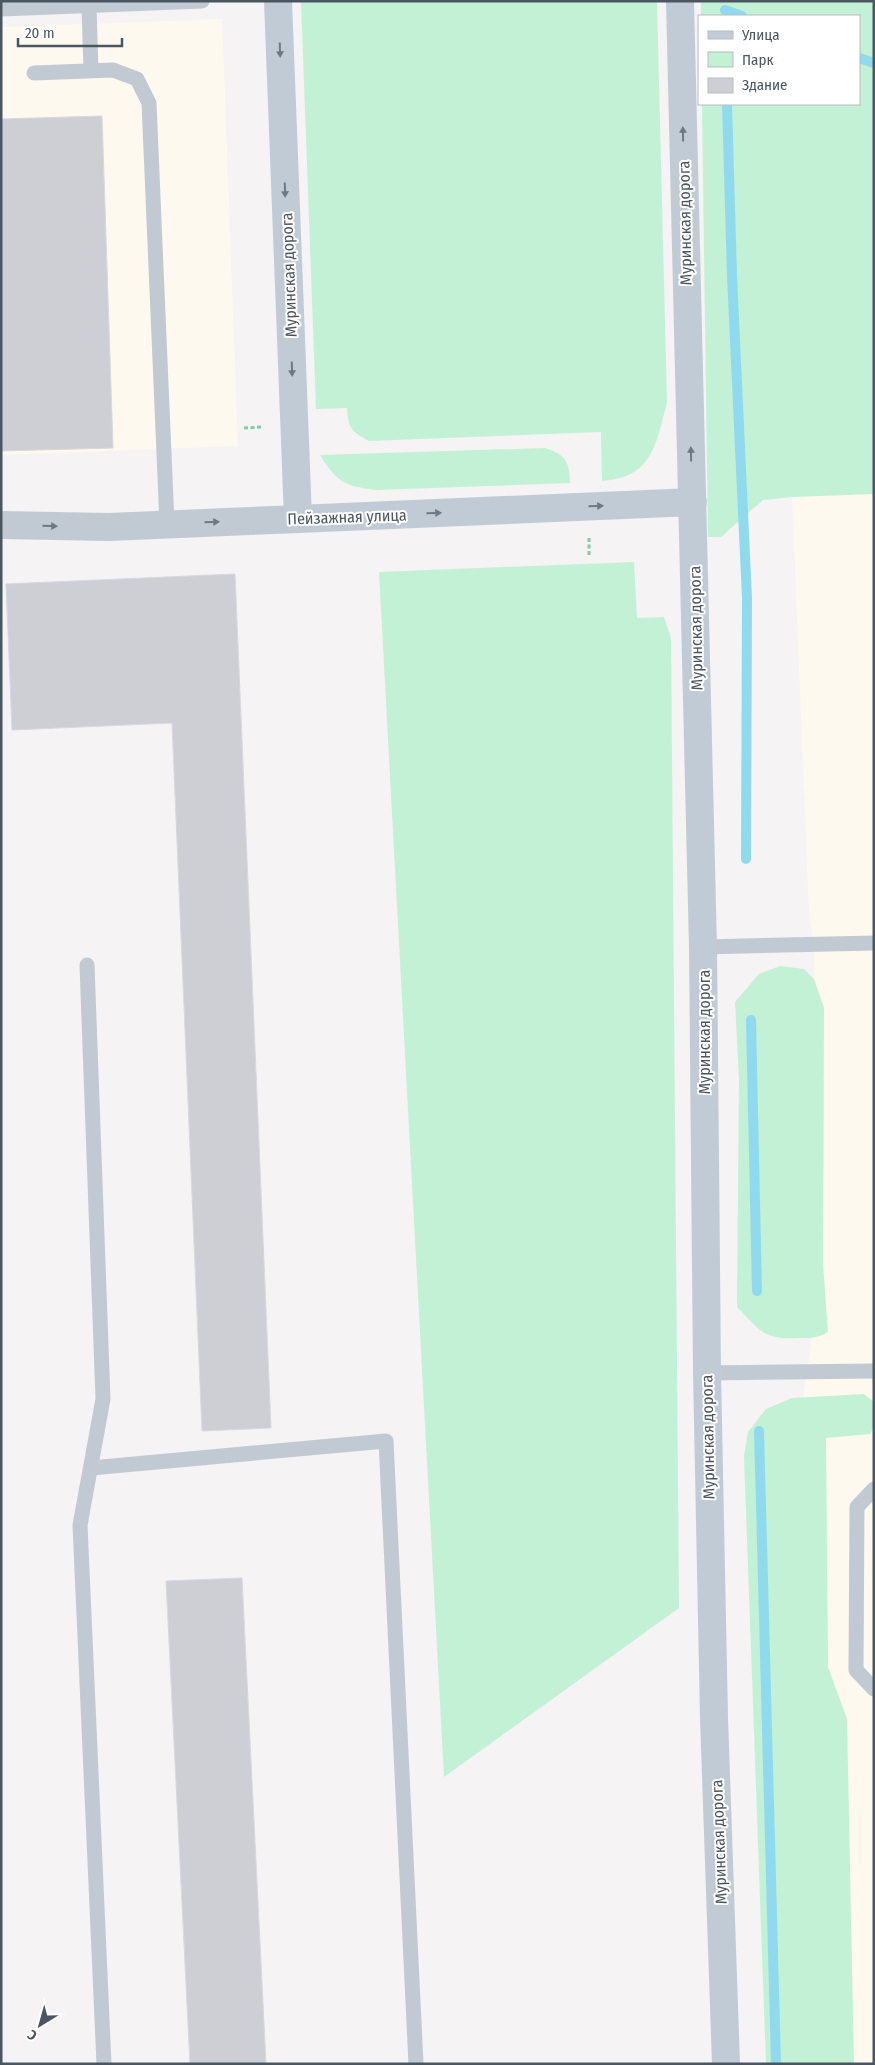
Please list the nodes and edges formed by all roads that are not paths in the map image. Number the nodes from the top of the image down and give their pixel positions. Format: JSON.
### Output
{"nodes":[{"id":1,"x":202,"y":1,"type":"edge"},
{"id":2,"x":278,"y":1,"type":"edge"},
{"id":3,"x":680,"y":1,"type":"edge"},
{"id":4,"x":89,"y":6,"type":"junction"},
{"id":5,"x":1,"y":9,"type":"edge"},
{"id":6,"x":91,"y":71,"type":"junction"},
{"id":7,"x":34,"y":73,"type":"dead end"},
{"id":8,"x":693,"y":502,"type":"junction"},
{"id":9,"x":298,"y":519,"type":"junction"},
{"id":10,"x":167,"y":524,"type":"junction"},
{"id":11,"x":1,"y":525,"type":"edge"},
{"id":12,"x":874,"y":943,"type":"edge"},
{"id":13,"x":704,"y":947,"type":"junction"},
{"id":14,"x":87,"y":965,"type":"dead end"},
{"id":15,"x":874,"y":1371,"type":"edge"},
{"id":16,"x":707,"y":1373,"type":"junction"},
{"id":17,"x":91,"y":1468,"type":"junction"},
{"id":18,"x":874,"y":1489,"type":"edge"},
{"id":19,"x":874,"y":1689,"type":"edge"},
{"id":20,"x":104,"y":2064,"type":"edge"},
{"id":21,"x":416,"y":2064,"type":"edge"},
{"id":22,"x":726,"y":2064,"type":"edge"}],
"edges":[{"from":1,"to":4,"type":"lane"},
{"from":2,"to":9,"type":"street","name":"Муринская дорога","one_way":true},
{"from":8,"to":3,"type":"street","name":"Муринская дорога","one_way":true},
{"from":4,"to":5,"type":"lane"},
{"from":4,"to":6,"type":"lane"},
{"from":6,"to":7,"type":"lane"},
{"from":6,"to":10,"type":"lane"},
{"from":9,"to":8,"type":"street","name":"Пейзажная улица","one_way":true},
{"from":8,"to":13,"type":"street","name":"Муринская дорога"},
{"from":10,"to":9,"type":"street","name":"Пейзажная улица","one_way":true},
{"from":11,"to":10,"type":"street","name":"Пейзажная улица","one_way":true},
{"from":12,"to":13,"type":"lane"},
{"from":13,"to":16,"type":"street","name":"Муринская дорога"},
{"from":14,"to":17,"type":"lane"},
{"from":15,"to":16,"type":"lane"},
{"from":16,"to":22,"type":"street","name":"Муринская дорога"},
{"from":17,"to":20,"type":"lane"},
{"from":17,"to":21,"type":"lane"},
{"from":18,"to":19,"type":"lane"}]}
